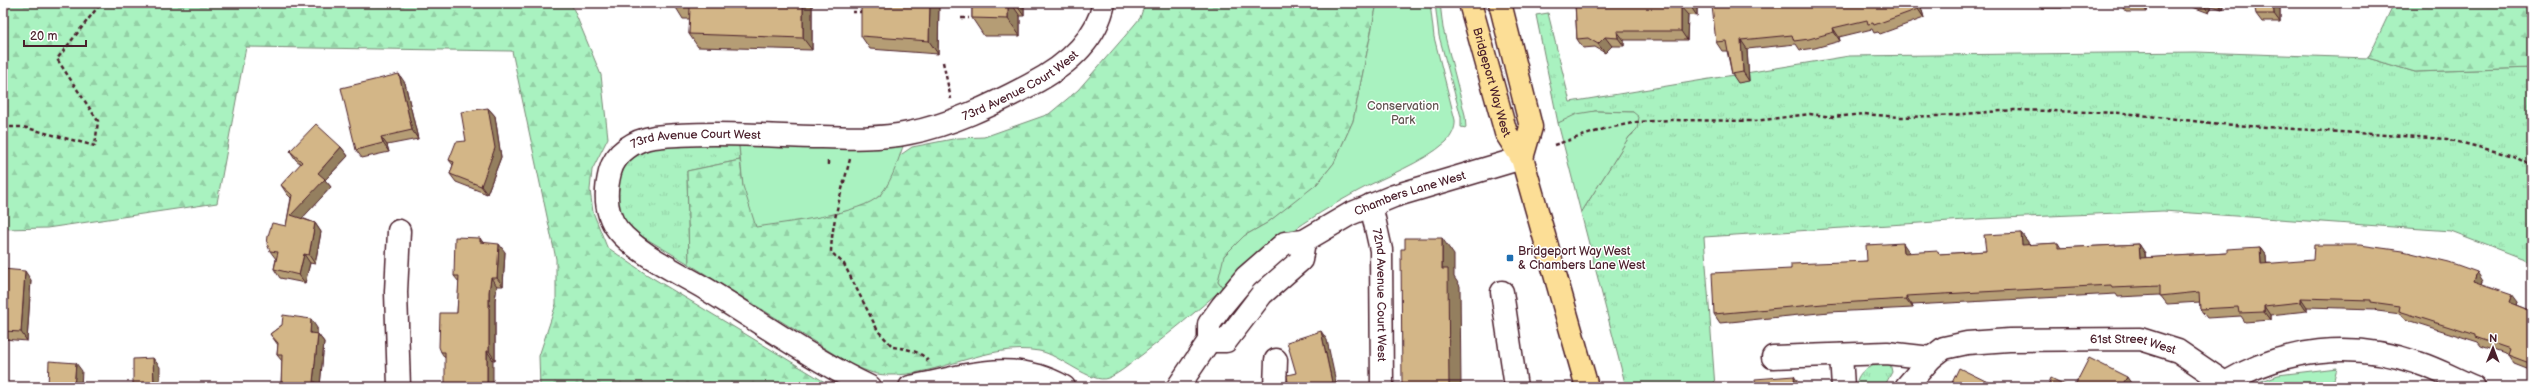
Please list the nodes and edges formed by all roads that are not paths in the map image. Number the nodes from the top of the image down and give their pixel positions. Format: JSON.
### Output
{"nodes":[{"id":1,"x":1104,"y":3,"type":"edge"},
{"id":2,"x":1470,"y":3,"type":"edge"},
{"id":3,"x":1500,"y":3,"type":"edge"},
{"id":4,"x":1522,"y":158,"type":"junction"},
{"id":5,"x":1371,"y":205,"type":"junction"},
{"id":6,"x":399,"y":231,"type":"dead end"},
{"id":7,"x":1502,"y":292,"type":"dead end"},
{"id":8,"x":1841,"y":355,"type":"junction"},
{"id":9,"x":1773,"y":357,"type":"dead end"},
{"id":10,"x":1931,"y":358,"type":"junction"},
{"id":11,"x":1276,"y":360,"type":"dead end"},
{"id":12,"x":2222,"y":385,"type":"edge"},
{"id":13,"x":399,"y":387,"type":"edge"},
{"id":14,"x":870,"y":387,"type":"edge"},
{"id":15,"x":910,"y":387,"type":"edge"},
{"id":16,"x":1064,"y":387,"type":"edge"},
{"id":17,"x":1178,"y":387,"type":"edge"},
{"id":18,"x":1275,"y":387,"type":"edge"},
{"id":19,"x":1382,"y":387,"type":"edge"},
{"id":20,"x":1516,"y":387,"type":"edge"},
{"id":21,"x":1587,"y":387,"type":"edge"},
{"id":22,"x":1843,"y":387,"type":"edge"},
{"id":23,"x":1906,"y":387,"type":"edge"},
{"id":24,"x":2474,"y":387,"type":"edge"}],
"edges":[{"from":1,"to":14,"type":"street","name":"73rd Avenue Court West"},
{"from":2,"to":4,"type":"main road","name":"Bridgeport Way West"},
{"from":3,"to":4,"type":"main road","name":"Bridgeport Way West"},
{"from":4,"to":5,"type":"street","name":"Chambers Lane West"},
{"from":4,"to":21,"type":"main road","name":"Bridgeport Way West"},
{"from":5,"to":17,"type":"street","name":"Chambers Lane West"},
{"from":5,"to":19,"type":"street","name":"72nd Avenue Court West"},
{"from":6,"to":13,"type":"street"},
{"from":7,"to":20,"type":"street"},
{"from":8,"to":9,"type":"street"},
{"from":8,"to":10,"type":"street"},
{"from":8,"to":22,"type":"street"},
{"from":10,"to":12,"type":"street","name":"61st Street West"},
{"from":10,"to":23,"type":"street","name":"61st Street West"},
{"from":11,"to":18,"type":"street"},
{"from":12,"to":24,"type":"street","name":"61st Street West"},
{"from":15,"to":16,"type":"street"}]}
